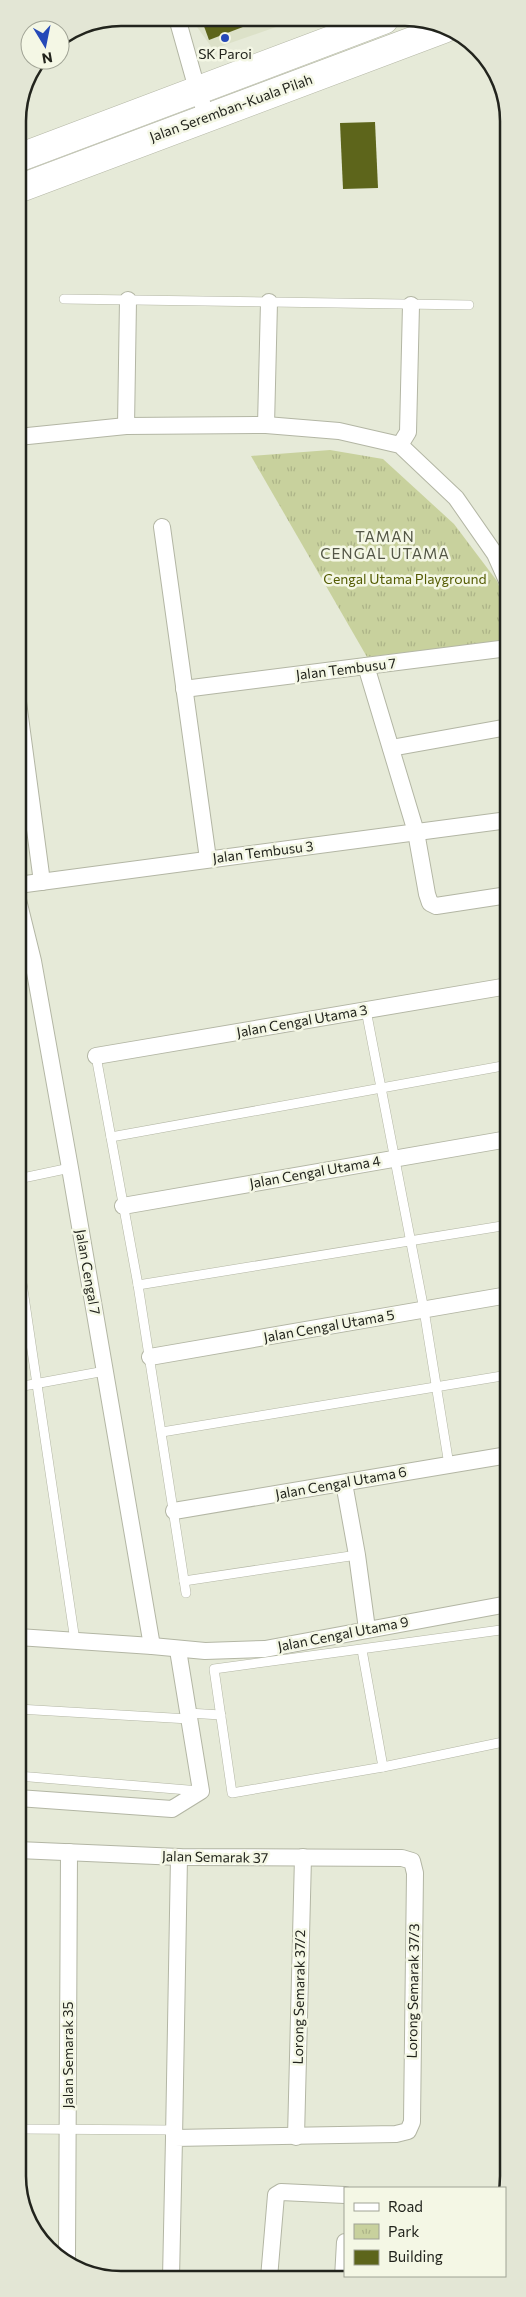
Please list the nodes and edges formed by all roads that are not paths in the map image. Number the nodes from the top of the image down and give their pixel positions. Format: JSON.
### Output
{"nodes":[{"id":1,"x":179,"y":26,"type":"edge"},
{"id":2,"x":368,"y":26,"type":"edge"},
{"id":3,"x":437,"y":32,"type":"edge"},
{"id":4,"x":197,"y":89,"type":"junction"},
{"id":5,"x":207,"y":116,"type":"junction"},
{"id":6,"x":26,"y":155,"type":"edge"},
{"id":7,"x":26,"y":186,"type":"edge"},
{"id":8,"x":64,"y":299,"type":"dead end"},
{"id":9,"x":128,"y":300,"type":"junction"},
{"id":10,"x":269,"y":302,"type":"junction"},
{"id":11,"x":410,"y":304,"type":"junction"},
{"id":12,"x":469,"y":306,"type":"dead end"},
{"id":13,"x":126,"y":426,"type":"junction"},
{"id":14,"x":266,"y":426,"type":"junction"},
{"id":15,"x":26,"y":436,"type":"edge"},
{"id":16,"x":400,"y":445,"type":"junction"},
{"id":17,"x":162,"y":527,"type":"dead end"},
{"id":18,"x":500,"y":565,"type":"edge"},
{"id":19,"x":500,"y":649,"type":"edge"},
{"id":20,"x":366,"y":666,"type":"junction"},
{"id":21,"x":184,"y":690,"type":"junction"},
{"id":22,"x":500,"y":728,"type":"edge"},
{"id":23,"x":391,"y":748,"type":"junction"},
{"id":24,"x":26,"y":762,"type":"edge"},
{"id":25,"x":500,"y":821,"type":"edge"},
{"id":26,"x":416,"y":832,"type":"junction"},
{"id":27,"x":208,"y":859,"type":"junction"},
{"id":28,"x":42,"y":882,"type":"junction"},
{"id":29,"x":26,"y":885,"type":"edge"},
{"id":30,"x":500,"y":897,"type":"edge"},
{"id":31,"x":26,"y":967,"type":"edge"},
{"id":32,"x":500,"y":987,"type":"edge"},
{"id":33,"x":366,"y":1010,"type":"junction"},
{"id":34,"x":96,"y":1056,"type":"joint"},
{"id":35,"x":500,"y":1066,"type":"edge"},
{"id":36,"x":382,"y":1088,"type":"junction"},
{"id":37,"x":111,"y":1137,"type":"junction"},
{"id":38,"x":500,"y":1140,"type":"edge"},
{"id":39,"x":396,"y":1158,"type":"junction"},
{"id":40,"x":70,"y":1168,"type":"junction"},
{"id":41,"x":26,"y":1177,"type":"edge"},
{"id":42,"x":123,"y":1206,"type":"junction"},
{"id":43,"x":500,"y":1226,"type":"edge"},
{"id":44,"x":412,"y":1241,"type":"junction"},
{"id":45,"x":138,"y":1284,"type":"junction"},
{"id":46,"x":500,"y":1296,"type":"edge"},
{"id":47,"x":26,"y":1310,"type":"edge"},
{"id":48,"x":424,"y":1310,"type":"junction"},
{"id":49,"x":150,"y":1357,"type":"junction"},
{"id":50,"x":105,"y":1371,"type":"junction"},
{"id":51,"x":500,"y":1376,"type":"edge"},
{"id":52,"x":37,"y":1384,"type":"junction"},
{"id":53,"x":26,"y":1386,"type":"edge"},
{"id":54,"x":436,"y":1387,"type":"junction"},
{"id":55,"x":162,"y":1432,"type":"junction"},
{"id":56,"x":500,"y":1456,"type":"edge"},
{"id":57,"x":449,"y":1465,"type":"junction"},
{"id":58,"x":344,"y":1483,"type":"junction"},
{"id":59,"x":174,"y":1511,"type":"junction"},
{"id":60,"x":357,"y":1555,"type":"junction"},
{"id":61,"x":184,"y":1581,"type":"junction"},
{"id":62,"x":186,"y":1593,"type":"dead end"},
{"id":63,"x":500,"y":1605,"type":"edge"},
{"id":64,"x":367,"y":1630,"type":"junction"},
{"id":65,"x":500,"y":1630,"type":"edge"},
{"id":66,"x":26,"y":1638,"type":"edge"},
{"id":67,"x":74,"y":1641,"type":"junction"},
{"id":68,"x":152,"y":1646,"type":"junction"},
{"id":69,"x":178,"y":1650,"type":"junction"},
{"id":70,"x":362,"y":1650,"type":"junction"},
{"id":71,"x":26,"y":1709,"type":"edge"},
{"id":72,"x":220,"y":1715,"type":"junction"},
{"id":73,"x":189,"y":1716,"type":"junction"},
{"id":74,"x":500,"y":1744,"type":"edge"},
{"id":75,"x":383,"y":1767,"type":"junction"},
{"id":76,"x":26,"y":1777,"type":"edge"},
{"id":77,"x":201,"y":1791,"type":"junction"},
{"id":78,"x":26,"y":1799,"type":"edge"},
{"id":79,"x":26,"y":1850,"type":"edge"},
{"id":80,"x":69,"y":1852,"type":"junction"},
{"id":81,"x":179,"y":1857,"type":"junction"},
{"id":82,"x":303,"y":1858,"type":"junction"},
{"id":83,"x":412,"y":1861,"type":"joint"},
{"id":84,"x":26,"y":2129,"type":"edge"},
{"id":85,"x":67,"y":2130,"type":"junction"},
{"id":86,"x":174,"y":2134,"type":"junction"},
{"id":87,"x":296,"y":2136,"type":"junction"},
{"id":88,"x":344,"y":2195,"type":"edge"},
{"id":89,"x":67,"y":2254,"type":"edge"},
{"id":90,"x":171,"y":2271,"type":"edge"},
{"id":91,"x":270,"y":2271,"type":"edge"}],
"edges":[{"from":1,"to":4,"type":"street"},
{"from":2,"to":4,"type":"highway","name":"Jalan Seremban-Kuala Pilah"},
{"from":3,"to":5,"type":"highway","name":"Jalan Seremban-Kuala Pilah"},
{"from":4,"to":5,"type":"street"},
{"from":4,"to":6,"type":"highway","name":"Jalan Seremban-Kuala Pilah"},
{"from":5,"to":7,"type":"highway","name":"Jalan Seremban-Kuala Pilah"},
{"from":8,"to":9,"type":"lane"},
{"from":9,"to":10,"type":"lane"},
{"from":9,"to":13,"type":"street"},
{"from":10,"to":11,"type":"lane"},
{"from":10,"to":14,"type":"street"},
{"from":11,"to":12,"type":"lane"},
{"from":11,"to":16,"type":"street"},
{"from":13,"to":14,"type":"street"},
{"from":13,"to":15,"type":"street"},
{"from":14,"to":16,"type":"street"},
{"from":16,"to":18,"type":"street"},
{"from":17,"to":21,"type":"street"},
{"from":19,"to":20,"type":"street","name":"Jalan Tembusu 7"},
{"from":20,"to":21,"type":"street","name":"Jalan Tembusu 7"},
{"from":20,"to":23,"type":"street"},
{"from":21,"to":27,"type":"street"},
{"from":22,"to":23,"type":"street"},
{"from":23,"to":26,"type":"street"},
{"from":24,"to":28,"type":"street"},
{"from":25,"to":26,"type":"street","name":"Jalan Tembusu 3"},
{"from":26,"to":27,"type":"street","name":"Jalan Tembusu 3"},
{"from":26,"to":30,"type":"street"},
{"from":27,"to":28,"type":"street","name":"Jalan Tembusu 3"},
{"from":28,"to":29,"type":"street","name":"Jalan Tembusu 3"},
{"from":31,"to":40,"type":"street","name":"Jalan Cengal 7"},
{"from":32,"to":33,"type":"street","name":"Jalan Cengal Utama 3"},
{"from":33,"to":34,"type":"street","name":"Jalan Cengal Utama 3"},
{"from":33,"to":36,"type":"lane"},
{"from":34,"to":37,"type":"lane"},
{"from":35,"to":36,"type":"lane"},
{"from":36,"to":37,"type":"lane"},
{"from":36,"to":39,"type":"lane"},
{"from":37,"to":42,"type":"lane"},
{"from":38,"to":39,"type":"street","name":"Jalan Cengal Utama 4"},
{"from":39,"to":42,"type":"street","name":"Jalan Cengal Utama 4"},
{"from":39,"to":44,"type":"lane"},
{"from":40,"to":41,"type":"lane"},
{"from":40,"to":50,"type":"street","name":"Jalan Cengal 7"},
{"from":42,"to":45,"type":"lane"},
{"from":43,"to":44,"type":"lane"},
{"from":44,"to":45,"type":"lane"},
{"from":44,"to":48,"type":"lane"},
{"from":45,"to":49,"type":"lane"},
{"from":46,"to":48,"type":"street","name":"Jalan Cengal Utama 5"},
{"from":47,"to":52,"type":"lane"},
{"from":48,"to":49,"type":"street","name":"Jalan Cengal Utama 5"},
{"from":48,"to":54,"type":"lane"},
{"from":49,"to":55,"type":"lane"},
{"from":50,"to":52,"type":"lane"},
{"from":50,"to":68,"type":"street","name":"Jalan Cengal 7"},
{"from":51,"to":54,"type":"lane"},
{"from":52,"to":53,"type":"lane"},
{"from":52,"to":67,"type":"lane"},
{"from":54,"to":55,"type":"lane"},
{"from":54,"to":57,"type":"lane"},
{"from":55,"to":59,"type":"lane"},
{"from":56,"to":57,"type":"street","name":"Jalan Cengal Utama 6"},
{"from":57,"to":58,"type":"street","name":"Jalan Cengal Utama 6"},
{"from":58,"to":59,"type":"street","name":"Jalan Cengal Utama 6"},
{"from":58,"to":60,"type":"street"},
{"from":59,"to":61,"type":"lane"},
{"from":60,"to":61,"type":"lane"},
{"from":60,"to":64,"type":"street"},
{"from":61,"to":62,"type":"lane"},
{"from":63,"to":64,"type":"street","name":"Jalan Cengal Utama 9"},
{"from":64,"to":69,"type":"street","name":"Jalan Cengal Utama 9"},
{"from":65,"to":70,"type":"lane"},
{"from":66,"to":67,"type":"street","name":"Jalan Cengal Utama 9"},
{"from":67,"to":68,"type":"street","name":"Jalan Cengal Utama 9"},
{"from":68,"to":69,"type":"street","name":"Jalan Cengal Utama 9"},
{"from":69,"to":73,"type":"street"},
{"from":70,"to":72,"type":"lane"},
{"from":70,"to":75,"type":"lane"},
{"from":71,"to":73,"type":"lane"},
{"from":72,"to":73,"type":"lane"},
{"from":72,"to":75,"type":"lane"},
{"from":73,"to":77,"type":"street"},
{"from":74,"to":75,"type":"lane"},
{"from":76,"to":77,"type":"lane"},
{"from":77,"to":78,"type":"street"},
{"from":79,"to":80,"type":"street","name":"Jalan Semarak 37"},
{"from":80,"to":81,"type":"street","name":"Jalan Semarak 37"},
{"from":80,"to":85,"type":"street","name":"Jalan Semarak 35"},
{"from":81,"to":82,"type":"street","name":"Jalan Semarak 37"},
{"from":81,"to":86,"type":"street"},
{"from":82,"to":83,"type":"street","name":"Jalan Semarak 37"},
{"from":82,"to":87,"type":"street","name":"Lorong Semarak 37/2"},
{"from":83,"to":87,"type":"street","name":"Lorong Semarak 37/3"},
{"from":84,"to":85,"type":"lane"},
{"from":85,"to":86,"type":"lane"},
{"from":85,"to":89,"type":"street","name":"Jalan Semarak 35"},
{"from":86,"to":87,"type":"street"},
{"from":86,"to":90,"type":"street"},
{"from":88,"to":91,"type":"street"}]}
